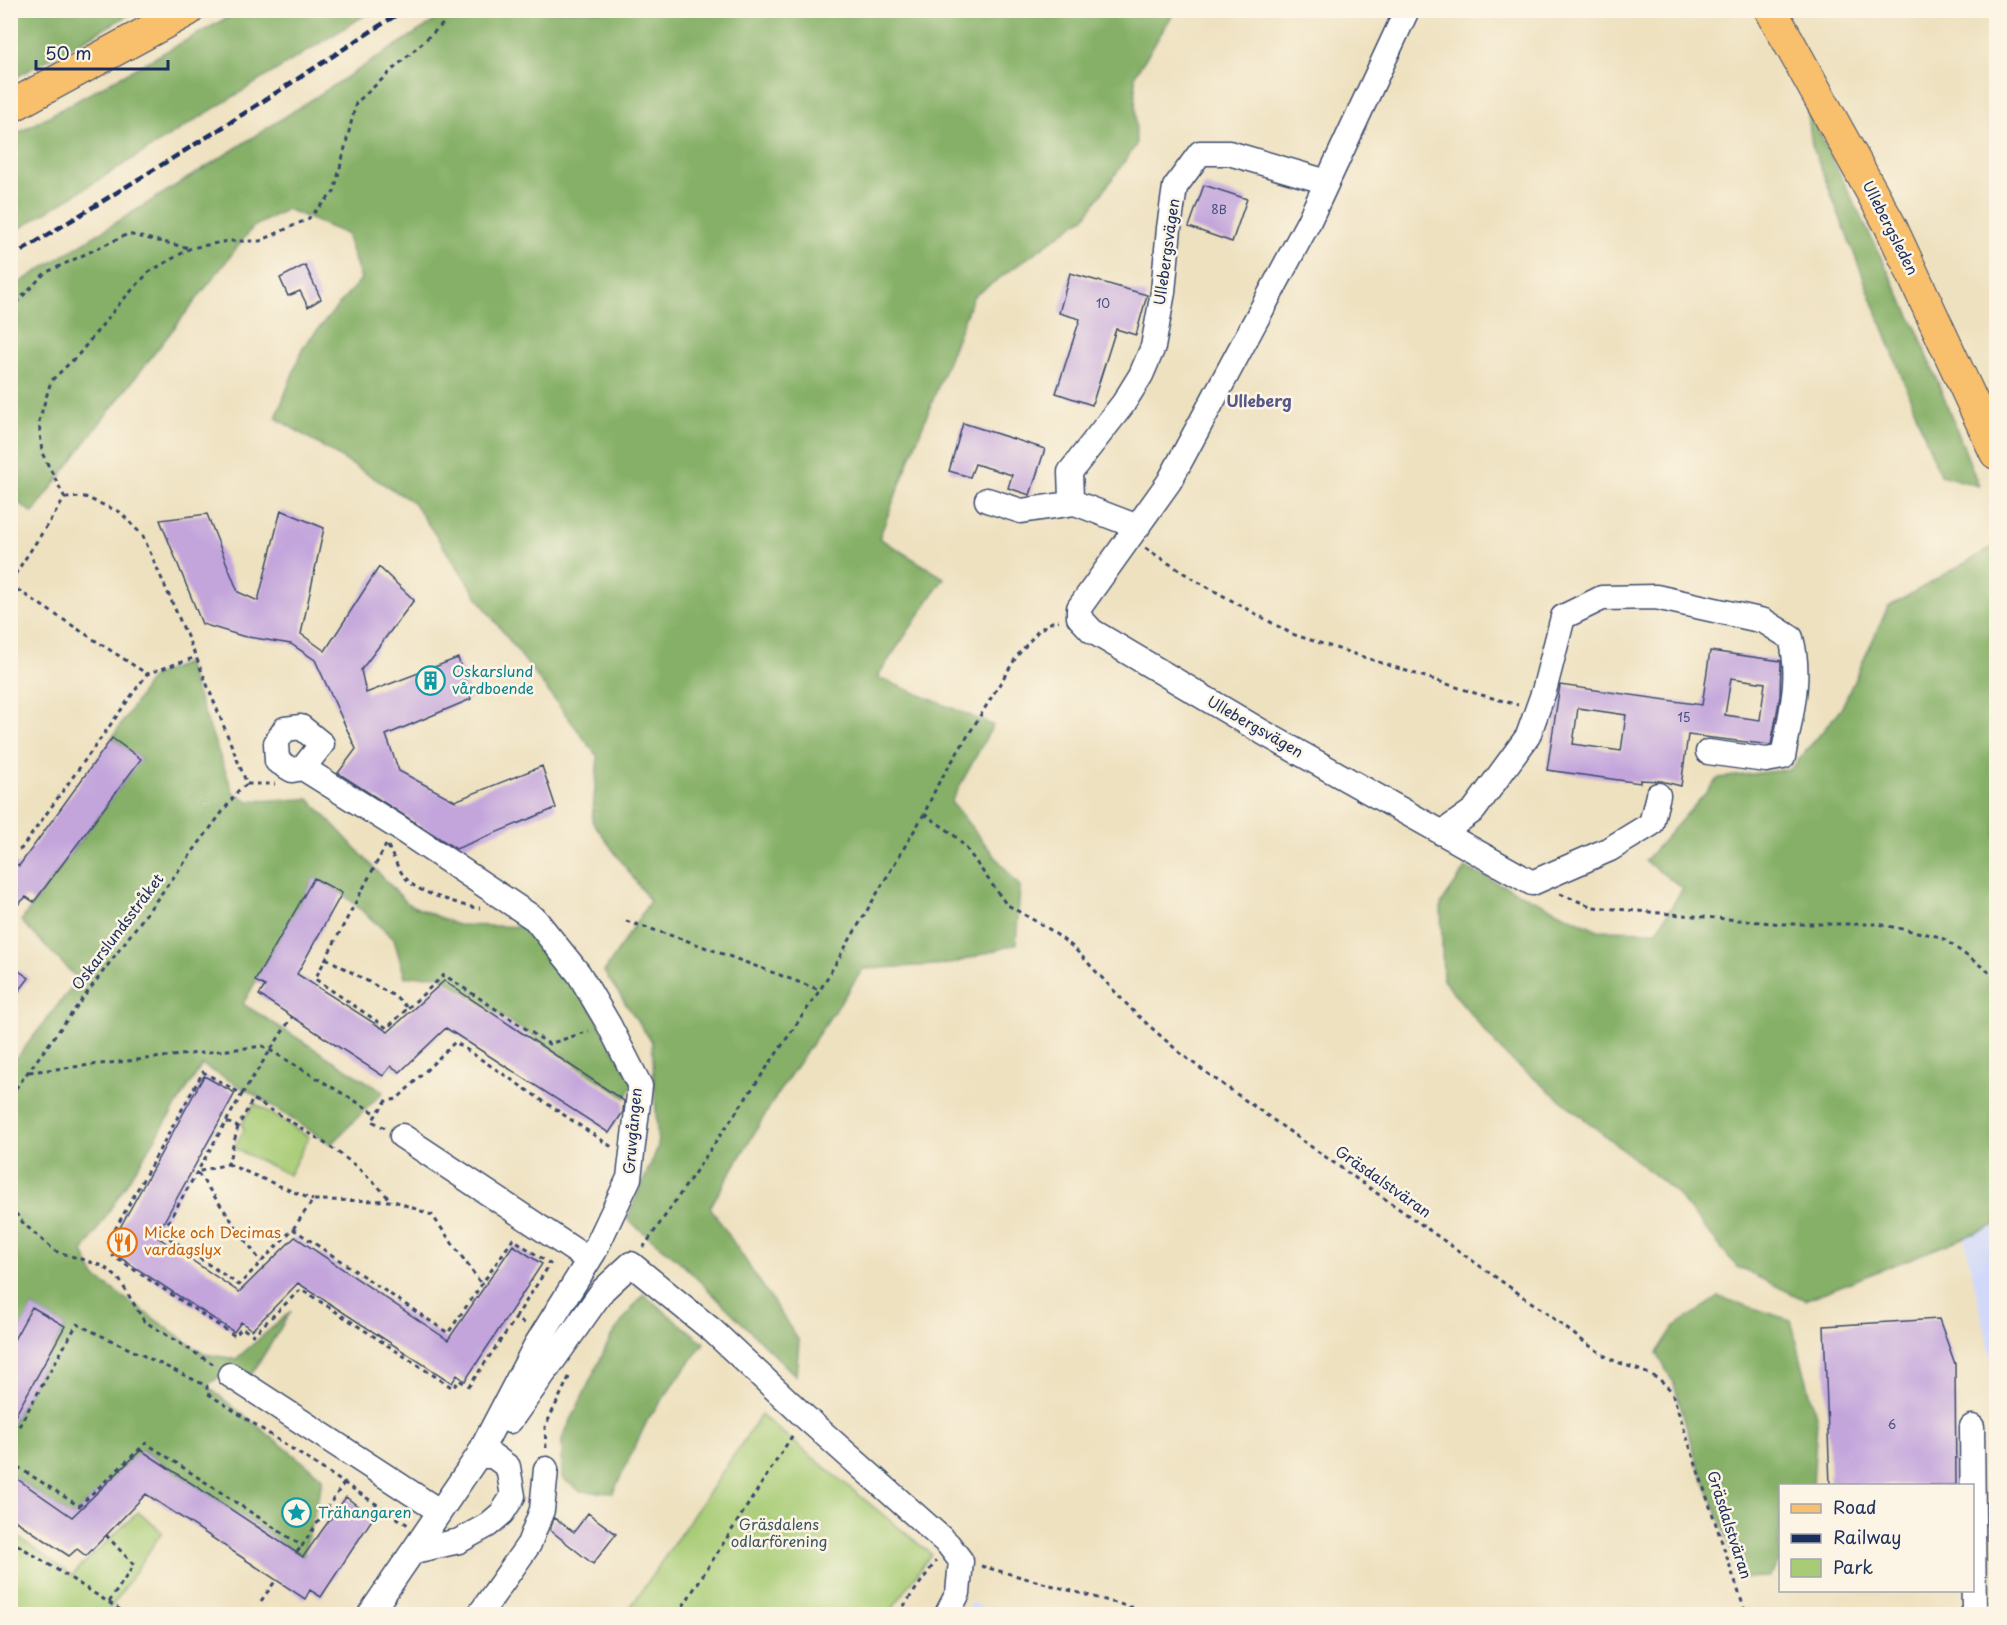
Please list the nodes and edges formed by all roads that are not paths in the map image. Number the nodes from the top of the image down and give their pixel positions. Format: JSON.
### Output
{"nodes":[{"id":1,"x":188,"y":10,"type":"edge"},
{"id":2,"x":1407,"y":10,"type":"edge"},
{"id":3,"x":1771,"y":10,"type":"edge"},
{"id":4,"x":10,"y":107,"type":"edge"},
{"id":5,"x":1327,"y":182,"type":"junction"},
{"id":6,"x":1996,"y":453,"type":"edge"},
{"id":7,"x":987,"y":500,"type":"dead end"},
{"id":8,"x":1076,"y":503,"type":"junction"},
{"id":9,"x":1134,"y":532,"type":"junction"},
{"id":10,"x":1708,"y":752,"type":"dead end"},
{"id":11,"x":303,"y":768,"type":"dead end"},
{"id":12,"x":1658,"y":795,"type":"dead end"},
{"id":13,"x":1442,"y":833,"type":"junction"},
{"id":14,"x":402,"y":1136,"type":"road end"},
{"id":15,"x":589,"y":1260,"type":"junction"},
{"id":16,"x":230,"y":1375,"type":"road end"},
{"id":17,"x":1972,"y":1427,"type":"dead end"},
{"id":18,"x":478,"y":1456,"type":"junction"},
{"id":19,"x":546,"y":1470,"type":"dead end"},
{"id":20,"x":1973,"y":1484,"type":"edge"},
{"id":21,"x":439,"y":1511,"type":"junction"},
{"id":22,"x":414,"y":1540,"type":"junction"},
{"id":23,"x":1974,"y":1592,"type":"edge"},
{"id":24,"x":370,"y":1614,"type":"edge"},
{"id":25,"x":480,"y":1614,"type":"edge"},
{"id":26,"x":947,"y":1614,"type":"edge"},
{"id":27,"x":1974,"y":1614,"type":"edge"}],
"edges":[{"from":1,"to":4,"type":"main road"},
{"from":2,"to":5,"type":"street"},
{"from":3,"to":6,"type":"main road","name":"Ullebergsleden"},
{"from":5,"to":8,"type":"street","name":"Ullebergsvägen"},
{"from":5,"to":9,"type":"street"},
{"from":7,"to":8,"type":"street"},
{"from":8,"to":9,"type":"street"},
{"from":9,"to":13,"type":"street","name":"Ullebergsvägen"},
{"from":10,"to":13,"type":"street"},
{"from":11,"to":15,"type":"street","name":"Gruvgången"},
{"from":12,"to":13,"type":"street","name":"Ullebergsvägen"},
{"from":14,"to":15,"type":"street"},
{"from":15,"to":18,"type":"street","name":"Gruvgången"},
{"from":16,"to":21,"type":"street"},
{"from":17,"to":20,"type":"street"},
{"from":18,"to":21,"type":"street","name":"Gruvgången"},
{"from":18,"to":22,"type":"street"},
{"from":18,"to":26,"type":"street"},
{"from":19,"to":25,"type":"street"},
{"from":21,"to":22,"type":"street","name":"Gruvgången"},
{"from":22,"to":24,"type":"street","name":"Gruvgången"},
{"from":23,"to":27,"type":"street"}]}
